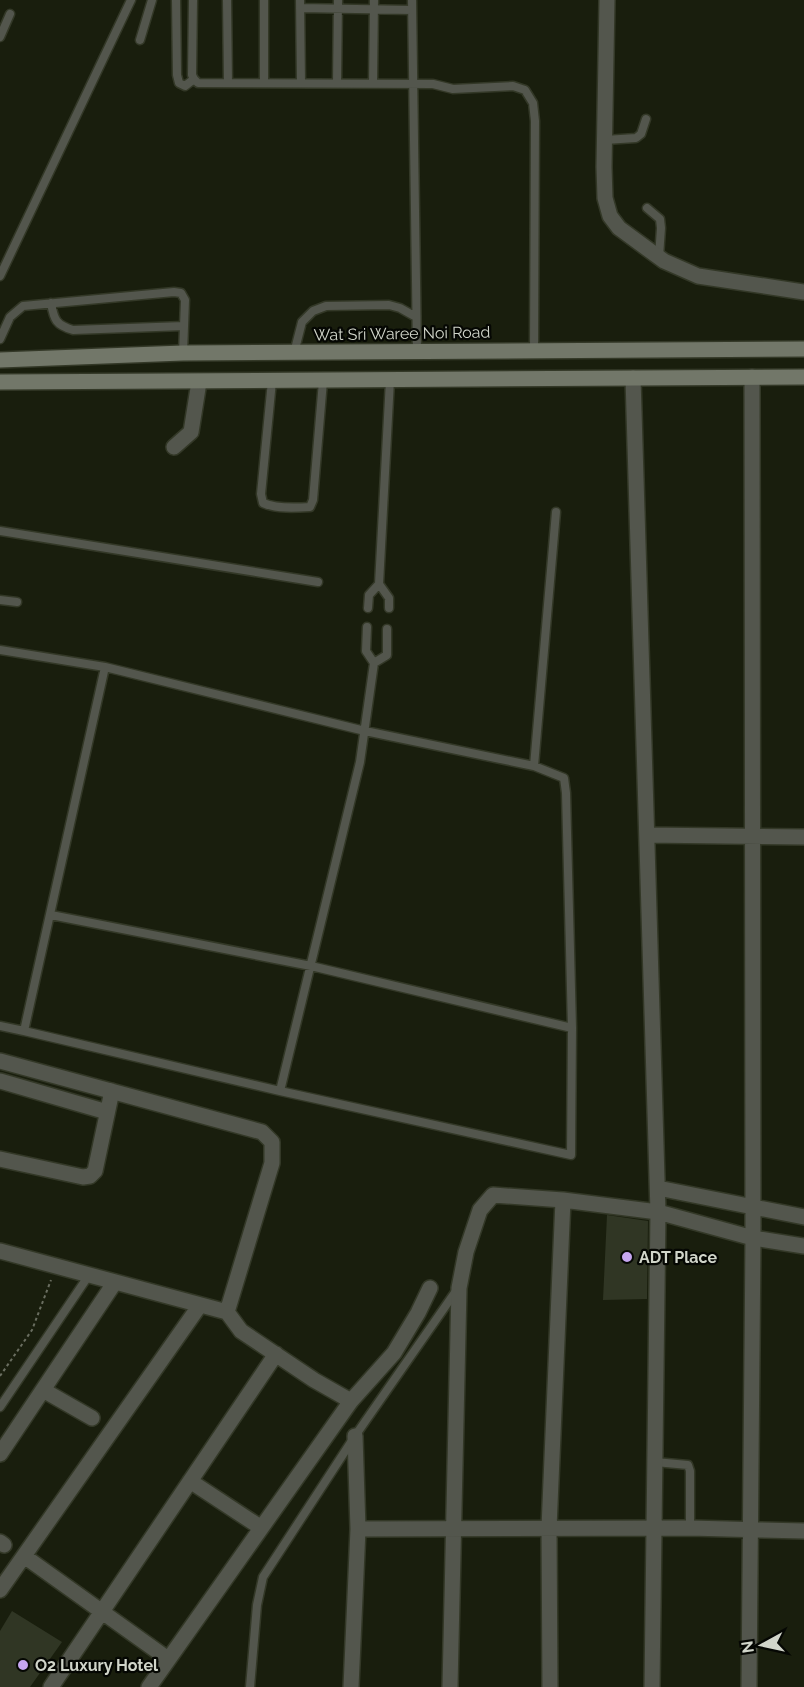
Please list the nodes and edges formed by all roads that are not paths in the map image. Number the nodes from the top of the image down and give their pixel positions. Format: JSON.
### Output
{"nodes":[{"id":1,"x":131,"y":0,"type":"edge"},
{"id":2,"x":152,"y":0,"type":"edge"},
{"id":3,"x":176,"y":0,"type":"edge"},
{"id":4,"x":193,"y":0,"type":"edge"},
{"id":5,"x":227,"y":0,"type":"edge"},
{"id":6,"x":264,"y":0,"type":"edge"},
{"id":7,"x":412,"y":0,"type":"edge"},
{"id":8,"x":607,"y":0,"type":"edge"},
{"id":9,"x":300,"y":4,"type":"edge"},
{"id":10,"x":338,"y":4,"type":"edge"},
{"id":11,"x":373,"y":5,"type":"edge"},
{"id":12,"x":412,"y":10,"type":"junction"},
{"id":13,"x":10,"y":14,"type":"dead end"},
{"id":14,"x":0,"y":37,"type":"edge"},
{"id":15,"x":140,"y":40,"type":"dead end"},
{"id":16,"x":194,"y":80,"type":"junction"},
{"id":17,"x":228,"y":83,"type":"junction"},
{"id":18,"x":264,"y":83,"type":"junction"},
{"id":19,"x":301,"y":83,"type":"junction"},
{"id":20,"x":337,"y":83,"type":"junction"},
{"id":21,"x":373,"y":83,"type":"junction"},
{"id":22,"x":413,"y":83,"type":"junction"},
{"id":23,"x":646,"y":119,"type":"dead end"},
{"id":24,"x":606,"y":140,"type":"junction"},
{"id":25,"x":646,"y":208,"type":"dead end"},
{"id":26,"x":659,"y":258,"type":"junction"},
{"id":27,"x":0,"y":276,"type":"edge"},
{"id":28,"x":804,"y":292,"type":"edge"},
{"id":29,"x":51,"y":303,"type":"junction"},
{"id":30,"x":416,"y":317,"type":"junction"},
{"id":31,"x":184,"y":326,"type":"junction"},
{"id":32,"x":0,"y":339,"type":"edge"},
{"id":33,"x":804,"y":349,"type":"edge"},
{"id":34,"x":534,"y":350,"type":"junction"},
{"id":35,"x":417,"y":351,"type":"junction"},
{"id":36,"x":294,"y":353,"type":"junction"},
{"id":37,"x":183,"y":354,"type":"junction"},
{"id":38,"x":0,"y":360,"type":"edge"},
{"id":39,"x":752,"y":377,"type":"junction"},
{"id":40,"x":804,"y":377,"type":"edge"},
{"id":41,"x":633,"y":378,"type":"junction"},
{"id":42,"x":390,"y":380,"type":"junction"},
{"id":43,"x":0,"y":381,"type":"edge"},
{"id":44,"x":272,"y":381,"type":"junction"},
{"id":45,"x":322,"y":381,"type":"junction"},
{"id":46,"x":192,"y":382,"type":"junction"},
{"id":47,"x":174,"y":447,"type":"dead end"},
{"id":48,"x":556,"y":512,"type":"dead end"},
{"id":49,"x":0,"y":531,"type":"edge"},
{"id":50,"x":318,"y":582,"type":"dead end"},
{"id":51,"x":379,"y":584,"type":"junction"},
{"id":52,"x":0,"y":600,"type":"edge"},
{"id":53,"x":17,"y":602,"type":"dead end"},
{"id":54,"x":368,"y":608,"type":"dead end"},
{"id":55,"x":389,"y":608,"type":"dead end"},
{"id":56,"x":367,"y":627,"type":"dead end"},
{"id":57,"x":387,"y":629,"type":"dead end"},
{"id":58,"x":0,"y":650,"type":"edge"},
{"id":59,"x":374,"y":663,"type":"junction"},
{"id":60,"x":105,"y":667,"type":"junction"},
{"id":61,"x":365,"y":731,"type":"junction"},
{"id":62,"x":534,"y":766,"type":"junction"},
{"id":63,"x":647,"y":835,"type":"junction"},
{"id":64,"x":751,"y":837,"type":"junction"},
{"id":65,"x":804,"y":837,"type":"edge"},
{"id":66,"x":51,"y":915,"type":"junction"},
{"id":67,"x":311,"y":966,"type":"junction"},
{"id":68,"x":0,"y":1026,"type":"edge"},
{"id":69,"x":572,"y":1028,"type":"junction"},
{"id":70,"x":24,"y":1030,"type":"junction"},
{"id":71,"x":0,"y":1061,"type":"edge"},
{"id":72,"x":0,"y":1081,"type":"edge"},
{"id":73,"x":112,"y":1091,"type":"junction"},
{"id":74,"x":280,"y":1091,"type":"junction"},
{"id":75,"x":107,"y":1112,"type":"junction"},
{"id":76,"x":0,"y":1159,"type":"edge"},
{"id":77,"x":658,"y":1188,"type":"junction"},
{"id":78,"x":563,"y":1200,"type":"junction"},
{"id":79,"x":751,"y":1206,"type":"junction"},
{"id":80,"x":658,"y":1212,"type":"junction"},
{"id":81,"x":804,"y":1217,"type":"edge"},
{"id":82,"x":753,"y":1238,"type":"junction"},
{"id":83,"x":804,"y":1246,"type":"edge"},
{"id":84,"x":0,"y":1251,"type":"edge"},
{"id":85,"x":88,"y":1275,"type":"junction"},
{"id":86,"x":115,"y":1282,"type":"junction"},
{"id":87,"x":430,"y":1288,"type":"dead end"},
{"id":88,"x":459,"y":1288,"type":"junction"},
{"id":89,"x":200,"y":1305,"type":"junction"},
{"id":90,"x":227,"y":1312,"type":"junction"},
{"id":91,"x":276,"y":1354,"type":"junction"},
{"id":92,"x":43,"y":1390,"type":"junction"},
{"id":93,"x":351,"y":1401,"type":"junction"},
{"id":94,"x":0,"y":1407,"type":"edge"},
{"id":95,"x":92,"y":1418,"type":"dead end"},
{"id":96,"x":355,"y":1436,"type":"junction"},
{"id":97,"x":0,"y":1454,"type":"edge"},
{"id":98,"x":655,"y":1462,"type":"junction"},
{"id":99,"x":190,"y":1481,"type":"junction"},
{"id":100,"x":261,"y":1527,"type":"junction"},
{"id":101,"x":452,"y":1527,"type":"junction"},
{"id":102,"x":549,"y":1528,"type":"junction"},
{"id":103,"x":653,"y":1528,"type":"junction"},
{"id":104,"x":690,"y":1528,"type":"junction"},
{"id":105,"x":358,"y":1529,"type":"junction"},
{"id":106,"x":749,"y":1529,"type":"junction"},
{"id":107,"x":804,"y":1531,"type":"edge"},
{"id":108,"x":24,"y":1556,"type":"junction"},
{"id":109,"x":0,"y":1590,"type":"edge"},
{"id":110,"x":102,"y":1613,"type":"junction"},
{"id":111,"x":168,"y":1659,"type":"junction"},
{"id":112,"x":51,"y":1687,"type":"edge"},
{"id":113,"x":149,"y":1687,"type":"edge"},
{"id":114,"x":250,"y":1687,"type":"edge"},
{"id":115,"x":351,"y":1687,"type":"edge"},
{"id":116,"x":450,"y":1687,"type":"edge"},
{"id":117,"x":550,"y":1687,"type":"edge"},
{"id":118,"x":652,"y":1687,"type":"edge"},
{"id":119,"x":750,"y":1687,"type":"edge"}],
"edges":[{"from":1,"to":27,"type":"lane"},
{"from":2,"to":15,"type":"lane"},
{"from":3,"to":16,"type":"lane"},
{"from":4,"to":16,"type":"lane"},
{"from":5,"to":17,"type":"lane"},
{"from":6,"to":18,"type":"lane"},
{"from":7,"to":12,"type":"lane"},
{"from":8,"to":24,"type":"street"},
{"from":9,"to":10,"type":"lane"},
{"from":9,"to":19,"type":"lane"},
{"from":10,"to":11,"type":"lane"},
{"from":10,"to":20,"type":"lane"},
{"from":11,"to":12,"type":"lane"},
{"from":11,"to":21,"type":"lane"},
{"from":12,"to":22,"type":"lane"},
{"from":13,"to":14,"type":"lane"},
{"from":16,"to":17,"type":"lane"},
{"from":17,"to":18,"type":"lane"},
{"from":18,"to":19,"type":"lane"},
{"from":19,"to":20,"type":"lane"},
{"from":20,"to":21,"type":"lane"},
{"from":21,"to":22,"type":"lane"},
{"from":22,"to":30,"type":"lane"},
{"from":22,"to":34,"type":"lane"},
{"from":23,"to":24,"type":"lane"},
{"from":24,"to":26,"type":"street"},
{"from":25,"to":26,"type":"lane"},
{"from":26,"to":28,"type":"street"},
{"from":29,"to":31,"type":"lane"},
{"from":29,"to":31,"type":"lane"},
{"from":29,"to":32,"type":"lane"},
{"from":30,"to":35,"type":"lane"},
{"from":30,"to":36,"type":"lane"},
{"from":31,"to":37,"type":"lane"},
{"from":33,"to":34,"type":"main road","name":"Wat Sri Waree Noi Road"},
{"from":34,"to":35,"type":"main road","name":"Wat Sri Waree Noi Road"},
{"from":35,"to":36,"type":"main road","name":"Wat Sri Waree Noi Road"},
{"from":36,"to":37,"type":"main road","name":"Wat Sri Waree Noi Road"},
{"from":37,"to":38,"type":"main road","name":"Wat Sri Waree Noi Road"},
{"from":37,"to":46,"type":"main road"},
{"from":39,"to":40,"type":"main road"},
{"from":39,"to":41,"type":"main road"},
{"from":39,"to":64,"type":"street"},
{"from":41,"to":42,"type":"main road"},
{"from":41,"to":63,"type":"street"},
{"from":42,"to":45,"type":"main road"},
{"from":42,"to":51,"type":"lane"},
{"from":43,"to":46,"type":"main road"},
{"from":44,"to":45,"type":"main road"},
{"from":44,"to":45,"type":"lane"},
{"from":44,"to":46,"type":"main road"},
{"from":46,"to":47,"type":"street"},
{"from":48,"to":62,"type":"lane"},
{"from":49,"to":50,"type":"lane"},
{"from":51,"to":54,"type":"lane"},
{"from":51,"to":55,"type":"lane"},
{"from":52,"to":53,"type":"lane"},
{"from":56,"to":59,"type":"lane"},
{"from":57,"to":59,"type":"lane"},
{"from":58,"to":60,"type":"lane"},
{"from":59,"to":61,"type":"lane"},
{"from":60,"to":61,"type":"lane"},
{"from":60,"to":66,"type":"lane"},
{"from":61,"to":62,"type":"lane"},
{"from":61,"to":67,"type":"lane"},
{"from":62,"to":69,"type":"lane"},
{"from":63,"to":64,"type":"street"},
{"from":63,"to":77,"type":"street"},
{"from":64,"to":65,"type":"street"},
{"from":64,"to":79,"type":"street"},
{"from":66,"to":67,"type":"lane"},
{"from":66,"to":70,"type":"lane"},
{"from":67,"to":69,"type":"lane"},
{"from":67,"to":74,"type":"lane"},
{"from":68,"to":70,"type":"lane"},
{"from":69,"to":74,"type":"lane"},
{"from":70,"to":74,"type":"lane"},
{"from":71,"to":73,"type":"street"},
{"from":72,"to":75,"type":"street"},
{"from":73,"to":75,"type":"street"},
{"from":73,"to":90,"type":"street"},
{"from":75,"to":76,"type":"street"},
{"from":77,"to":79,"type":"street"},
{"from":77,"to":80,"type":"street"},
{"from":78,"to":80,"type":"street"},
{"from":78,"to":88,"type":"street"},
{"from":78,"to":102,"type":"street"},
{"from":79,"to":81,"type":"street"},
{"from":79,"to":82,"type":"street"},
{"from":80,"to":82,"type":"street"},
{"from":80,"to":98,"type":"street"},
{"from":82,"to":83,"type":"street"},
{"from":82,"to":106,"type":"street"},
{"from":84,"to":85,"type":"street"},
{"from":85,"to":86,"type":"street"},
{"from":85,"to":94,"type":"lane"},
{"from":86,"to":89,"type":"street"},
{"from":86,"to":92,"type":"street"},
{"from":87,"to":93,"type":"street"},
{"from":88,"to":96,"type":"lane"},
{"from":88,"to":101,"type":"street"},
{"from":89,"to":90,"type":"street"},
{"from":89,"to":108,"type":"street"},
{"from":90,"to":91,"type":"street"},
{"from":91,"to":93,"type":"street"},
{"from":91,"to":99,"type":"street"},
{"from":92,"to":95,"type":"street"},
{"from":92,"to":97,"type":"street"},
{"from":93,"to":100,"type":"street"},
{"from":96,"to":105,"type":"street"},
{"from":96,"to":114,"type":"lane"},
{"from":98,"to":103,"type":"street"},
{"from":98,"to":104,"type":"lane"},
{"from":99,"to":100,"type":"street"},
{"from":99,"to":110,"type":"street"},
{"from":100,"to":111,"type":"street"},
{"from":101,"to":102,"type":"street"},
{"from":101,"to":105,"type":"street"},
{"from":101,"to":116,"type":"street"},
{"from":102,"to":103,"type":"street"},
{"from":102,"to":117,"type":"street"},
{"from":103,"to":104,"type":"street"},
{"from":103,"to":118,"type":"street"},
{"from":104,"to":106,"type":"street"},
{"from":105,"to":115,"type":"street"},
{"from":106,"to":107,"type":"street"},
{"from":106,"to":119,"type":"street"},
{"from":108,"to":109,"type":"street"},
{"from":108,"to":110,"type":"street"},
{"from":110,"to":111,"type":"street"},
{"from":110,"to":112,"type":"street"},
{"from":111,"to":113,"type":"street"}]}
